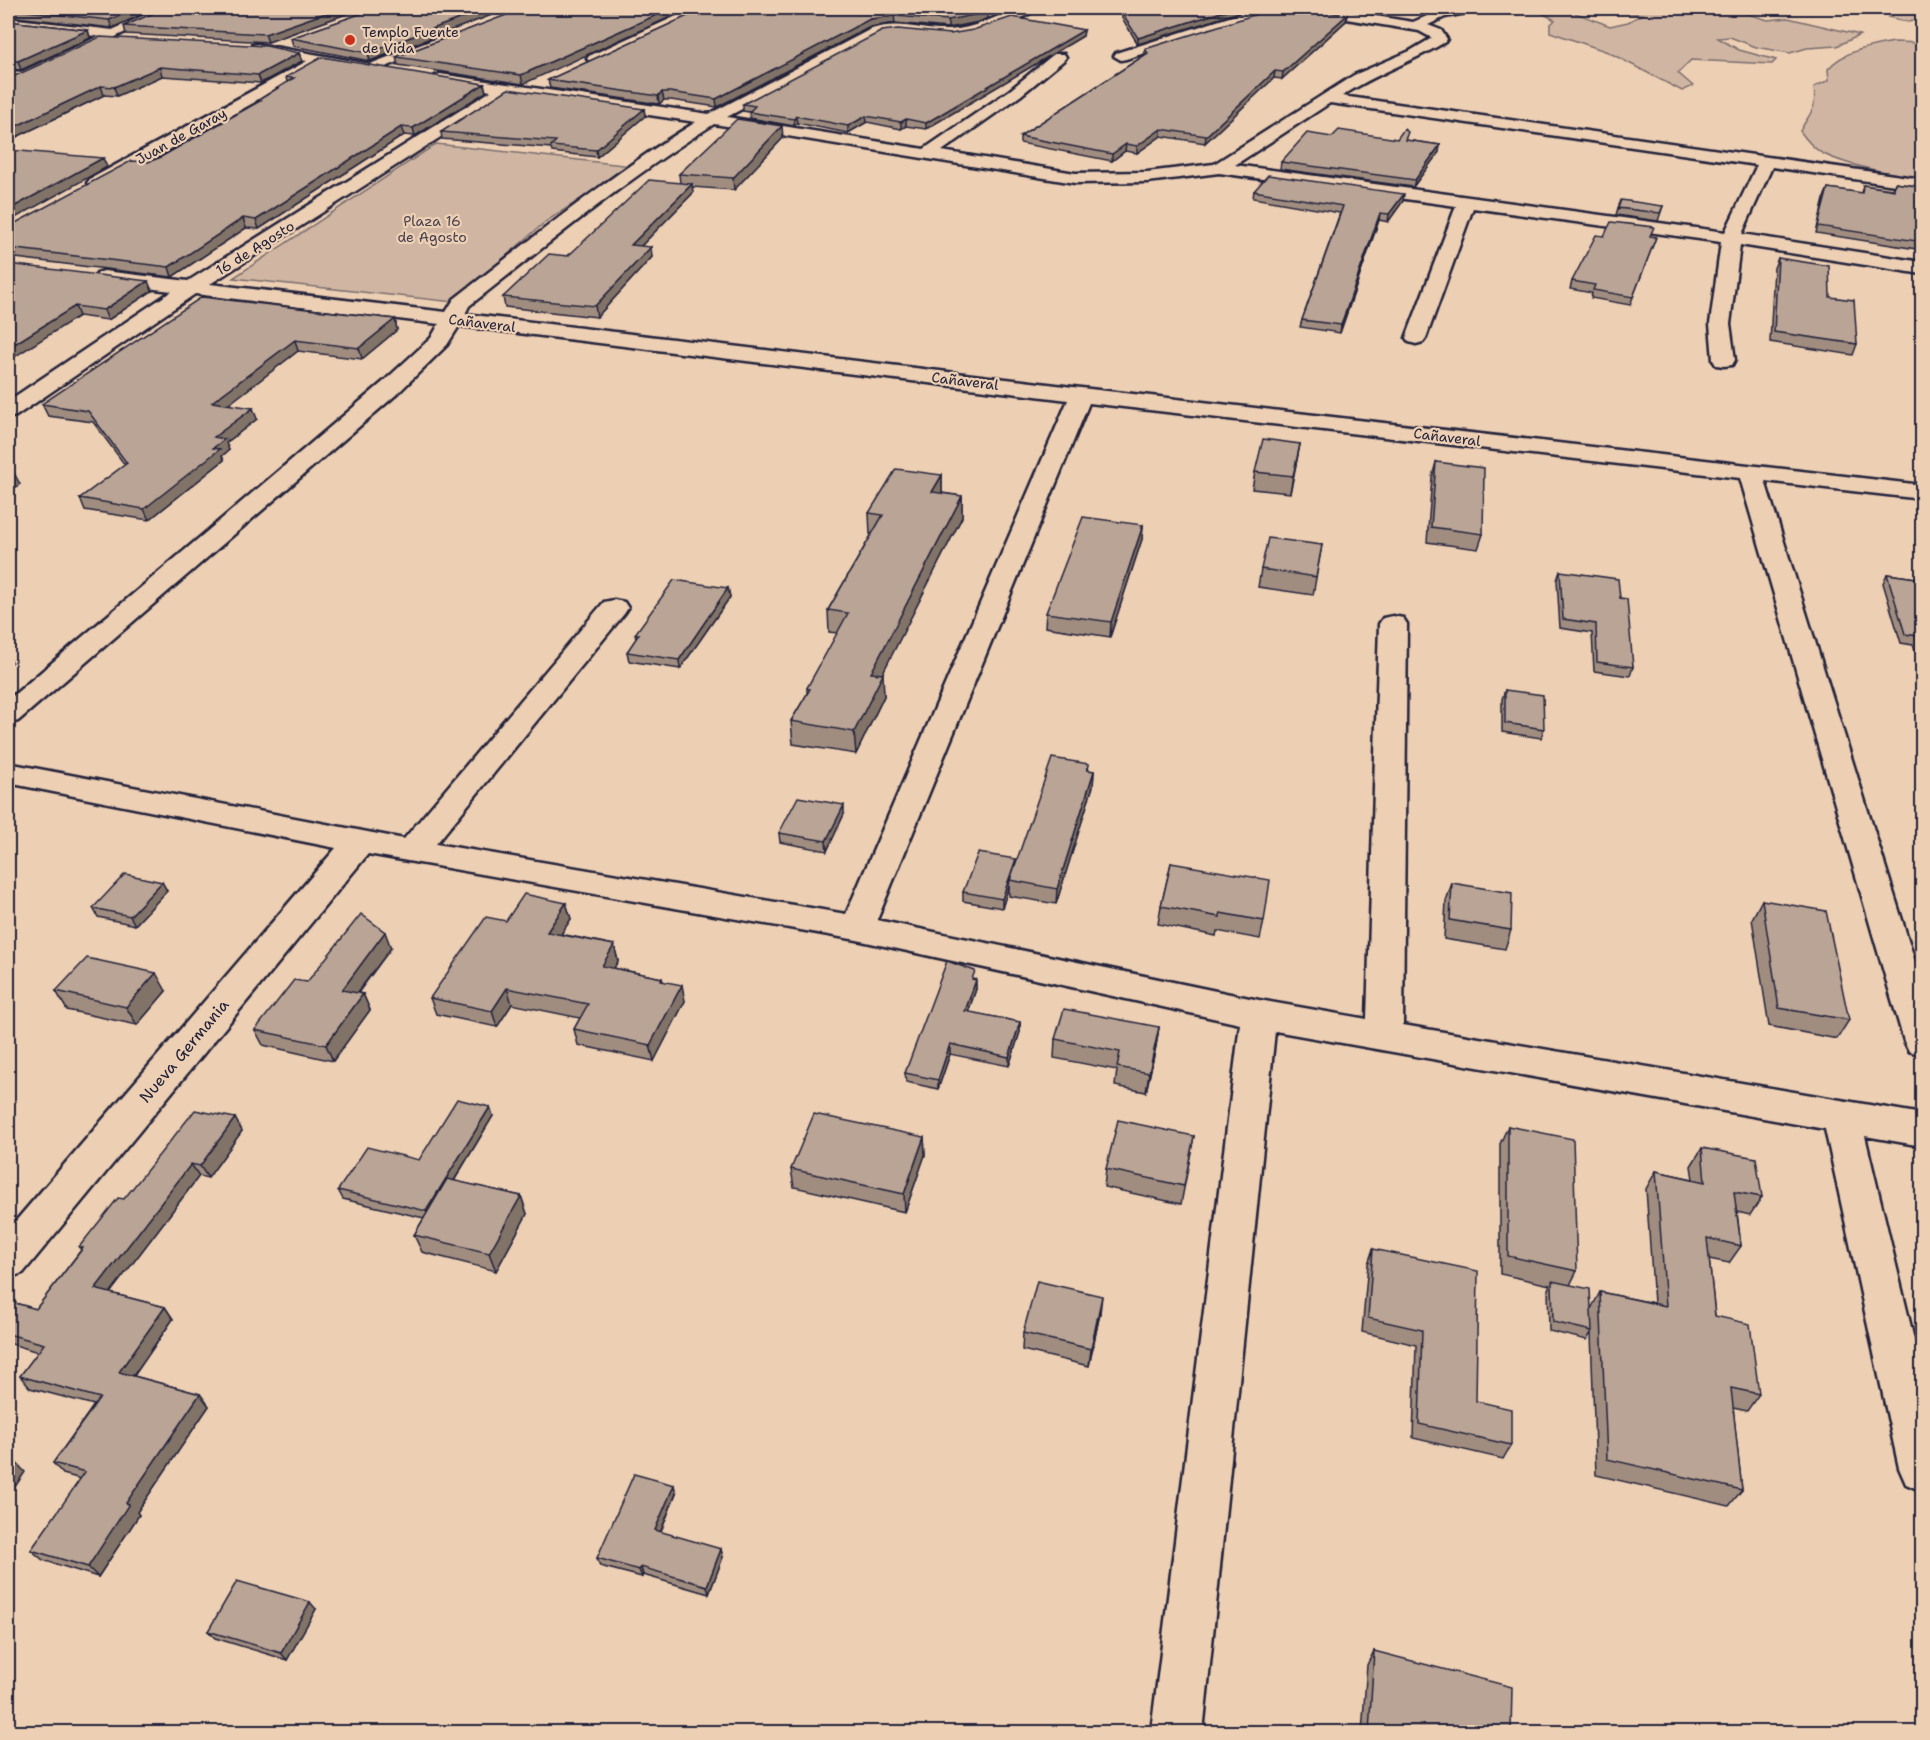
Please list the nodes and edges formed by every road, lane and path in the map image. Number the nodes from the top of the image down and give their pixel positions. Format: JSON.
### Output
{"nodes":[{"id":1,"x":170,"y":8,"type":"edge"},
{"id":2,"x":704,"y":8,"type":"edge"},
{"id":3,"x":1030,"y":8,"type":"edge"},
{"id":4,"x":1270,"y":8,"type":"edge"},
{"id":5,"x":1304,"y":8,"type":"edge"},
{"id":6,"x":1472,"y":8,"type":"edge"},
{"id":7,"x":8,"y":22,"type":"edge"},
{"id":8,"x":1415,"y":26,"type":"junction"},
{"id":9,"x":108,"y":36,"type":"junction"},
{"id":10,"x":449,"y":38,"type":"edge"},
{"id":11,"x":291,"y":40,"type":"edge"},
{"id":12,"x":138,"y":41,"type":"edge"},
{"id":13,"x":245,"y":47,"type":"edge"},
{"id":14,"x":269,"y":48,"type":"junction"},
{"id":15,"x":1121,"y":56,"type":"dead end"},
{"id":16,"x":1059,"y":57,"type":"edge"},
{"id":17,"x":323,"y":58,"type":"junction"},
{"id":18,"x":577,"y":66,"type":"edge"},
{"id":19,"x":372,"y":68,"type":"junction"},
{"id":20,"x":406,"y":73,"type":"edge"},
{"id":21,"x":8,"y":75,"type":"edge"},
{"id":22,"x":23,"y":76,"type":"junction"},
{"id":23,"x":428,"y":77,"type":"edge"},
{"id":24,"x":546,"y":81,"type":"edge"},
{"id":25,"x":8,"y":83,"type":"edge"},
{"id":26,"x":506,"y":89,"type":"junction"},
{"id":27,"x":525,"y":91,"type":"junction"},
{"id":28,"x":1327,"y":98,"type":"junction"},
{"id":29,"x":711,"y":119,"type":"junction"},
{"id":30,"x":927,"y":154,"type":"junction"},
{"id":31,"x":1766,"y":163,"type":"junction"},
{"id":32,"x":1219,"y":168,"type":"junction"},
{"id":33,"x":1923,"y":184,"type":"edge"},
{"id":34,"x":81,"y":191,"type":"edge"},
{"id":35,"x":1466,"y":201,"type":"junction"},
{"id":36,"x":1731,"y":238,"type":"junction"},
{"id":37,"x":1923,"y":268,"type":"edge"},
{"id":38,"x":88,"y":275,"type":"edge"},
{"id":39,"x":192,"y":287,"type":"junction"},
{"id":40,"x":450,"y":320,"type":"junction"},
{"id":41,"x":1416,"y":338,"type":"dead end"},
{"id":42,"x":1724,"y":360,"type":"dead end"},
{"id":43,"x":1081,"y":395,"type":"junction"},
{"id":44,"x":8,"y":411,"type":"edge"},
{"id":45,"x":1750,"y":472,"type":"junction"},
{"id":46,"x":1923,"y":492,"type":"edge"},
{"id":47,"x":614,"y":608,"type":"dead end"},
{"id":48,"x":1393,"y":624,"type":"dead end"},
{"id":49,"x":8,"y":714,"type":"edge"},
{"id":50,"x":8,"y":773,"type":"edge"},
{"id":51,"x":360,"y":842,"type":"junction"},
{"id":52,"x":412,"y":851,"type":"junction"},
{"id":53,"x":857,"y":928,"type":"junction"},
{"id":54,"x":1260,"y":1014,"type":"junction"},
{"id":55,"x":1385,"y":1036,"type":"junction"},
{"id":56,"x":1923,"y":1041,"type":"edge"},
{"id":57,"x":1841,"y":1115,"type":"junction"},
{"id":58,"x":1923,"y":1130,"type":"edge"},
{"id":59,"x":8,"y":1260,"type":"edge"},
{"id":60,"x":1923,"y":1468,"type":"edge"},
{"id":61,"x":1177,"y":1732,"type":"edge"}],
"edges":[{"from":1,"to":9,"type":"street"},
{"from":2,"to":18,"type":"street"},
{"from":3,"to":29,"type":"street"},
{"from":4,"to":15,"type":"street"},
{"from":5,"to":8,"type":"street"},
{"from":6,"to":8,"type":"street"},
{"from":7,"to":9,"type":"street"},
{"from":8,"to":28,"type":"street"},
{"from":9,"to":12,"type":"street"},
{"from":9,"to":22,"type":"street"},
{"from":10,"to":19,"type":"street"},
{"from":11,"to":14,"type":"street"},
{"from":13,"to":14,"type":"street"},
{"from":14,"to":17,"type":"street"},
{"from":16,"to":30,"type":"street"},
{"from":17,"to":19,"type":"street"},
{"from":17,"to":34,"type":"street","name":"Juan de Garay"},
{"from":19,"to":20,"type":"street"},
{"from":21,"to":22,"type":"street"},
{"from":22,"to":25,"type":"street"},
{"from":23,"to":26,"type":"street"},
{"from":24,"to":27,"type":"street"},
{"from":26,"to":27,"type":"street"},
{"from":26,"to":39,"type":"street","name":"16 de Agosto"},
{"from":27,"to":29,"type":"street"},
{"from":28,"to":31,"type":"street"},
{"from":28,"to":32,"type":"street"},
{"from":29,"to":30,"type":"street"},
{"from":29,"to":40,"type":"street"},
{"from":30,"to":32,"type":"street"},
{"from":31,"to":33,"type":"street"},
{"from":31,"to":36,"type":"street"},
{"from":32,"to":35,"type":"street"},
{"from":35,"to":36,"type":"street"},
{"from":35,"to":41,"type":"street"},
{"from":36,"to":37,"type":"street"},
{"from":36,"to":42,"type":"street"},
{"from":38,"to":39,"type":"street","name":"Cañaveral"},
{"from":39,"to":40,"type":"street","name":"Cañaveral"},
{"from":39,"to":44,"type":"street","name":"16 de Agosto"},
{"from":40,"to":43,"type":"street","name":"Cañaveral"},
{"from":40,"to":49,"type":"street"},
{"from":43,"to":45,"type":"street","name":"Cañaveral"},
{"from":43,"to":53,"type":"street"},
{"from":45,"to":46,"type":"street","name":"Cañaveral"},
{"from":45,"to":56,"type":"street"},
{"from":47,"to":52,"type":"street"},
{"from":48,"to":55,"type":"street"},
{"from":50,"to":51,"type":"street"},
{"from":51,"to":52,"type":"street"},
{"from":51,"to":59,"type":"street","name":"Nueva Germania"},
{"from":52,"to":53,"type":"street"},
{"from":53,"to":54,"type":"street"},
{"from":54,"to":55,"type":"street"},
{"from":54,"to":61,"type":"street"},
{"from":55,"to":57,"type":"street"},
{"from":57,"to":58,"type":"street"},
{"from":57,"to":60,"type":"street"}]}
